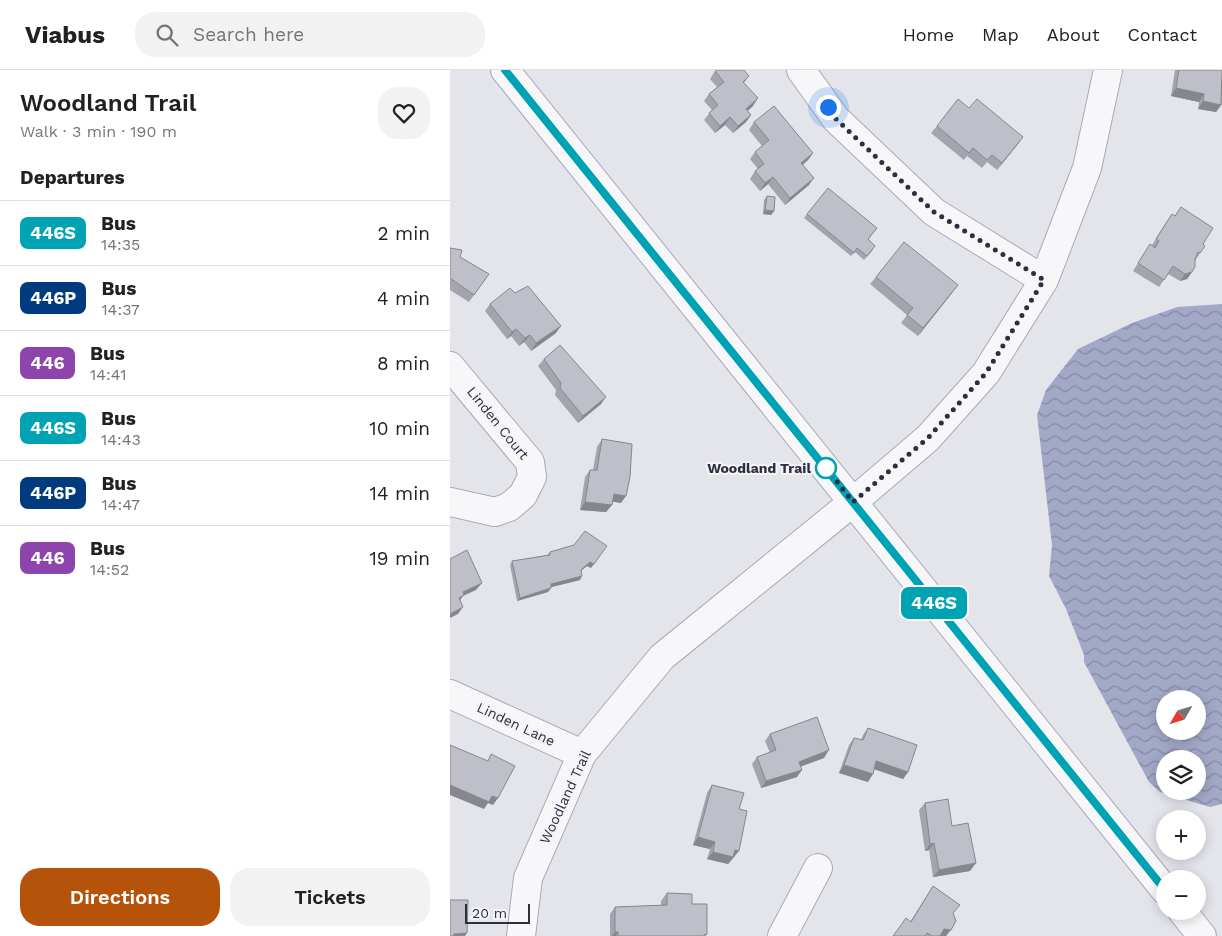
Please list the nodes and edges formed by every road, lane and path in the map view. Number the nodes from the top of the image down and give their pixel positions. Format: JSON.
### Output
{"nodes":[{"id":1,"x":505,"y":70,"type":"edge"},
{"id":2,"x":801,"y":70,"type":"edge"},
{"id":3,"x":1108,"y":70,"type":"edge"},
{"id":4,"x":1044,"y":280,"type":"junction"},
{"id":5,"x":450,"y":366,"type":"edge"},
{"id":6,"x":450,"y":502,"type":"edge"},
{"id":7,"x":853,"y":502,"type":"junction"},
{"id":8,"x":450,"y":694,"type":"edge"},
{"id":9,"x":582,"y":754,"type":"junction"},
{"id":10,"x":818,"y":868,"type":"dead end"},
{"id":11,"x":1156,"y":879,"type":"edge"},
{"id":12,"x":1189,"y":920,"type":"edge"},
{"id":13,"x":521,"y":936,"type":"edge"},
{"id":14,"x":782,"y":936,"type":"edge"},
{"id":15,"x":1202,"y":936,"type":"edge"}],
"edges":[{"from":1,"to":7,"type":"street"},
{"from":2,"to":4,"type":"street"},
{"from":3,"to":4,"type":"street","name":"Woodland Trail"},
{"from":4,"to":7,"type":"street","name":"Woodland Trail"},
{"from":5,"to":6,"type":"street","name":"Linden Court"},
{"from":7,"to":9,"type":"street","name":"Woodland Trail"},
{"from":7,"to":11,"type":"street"},
{"from":8,"to":9,"type":"street","name":"Linden Lane"},
{"from":9,"to":13,"type":"street","name":"Woodland Trail"},
{"from":10,"to":14,"type":"street"},
{"from":12,"to":15,"type":"street"}]}
